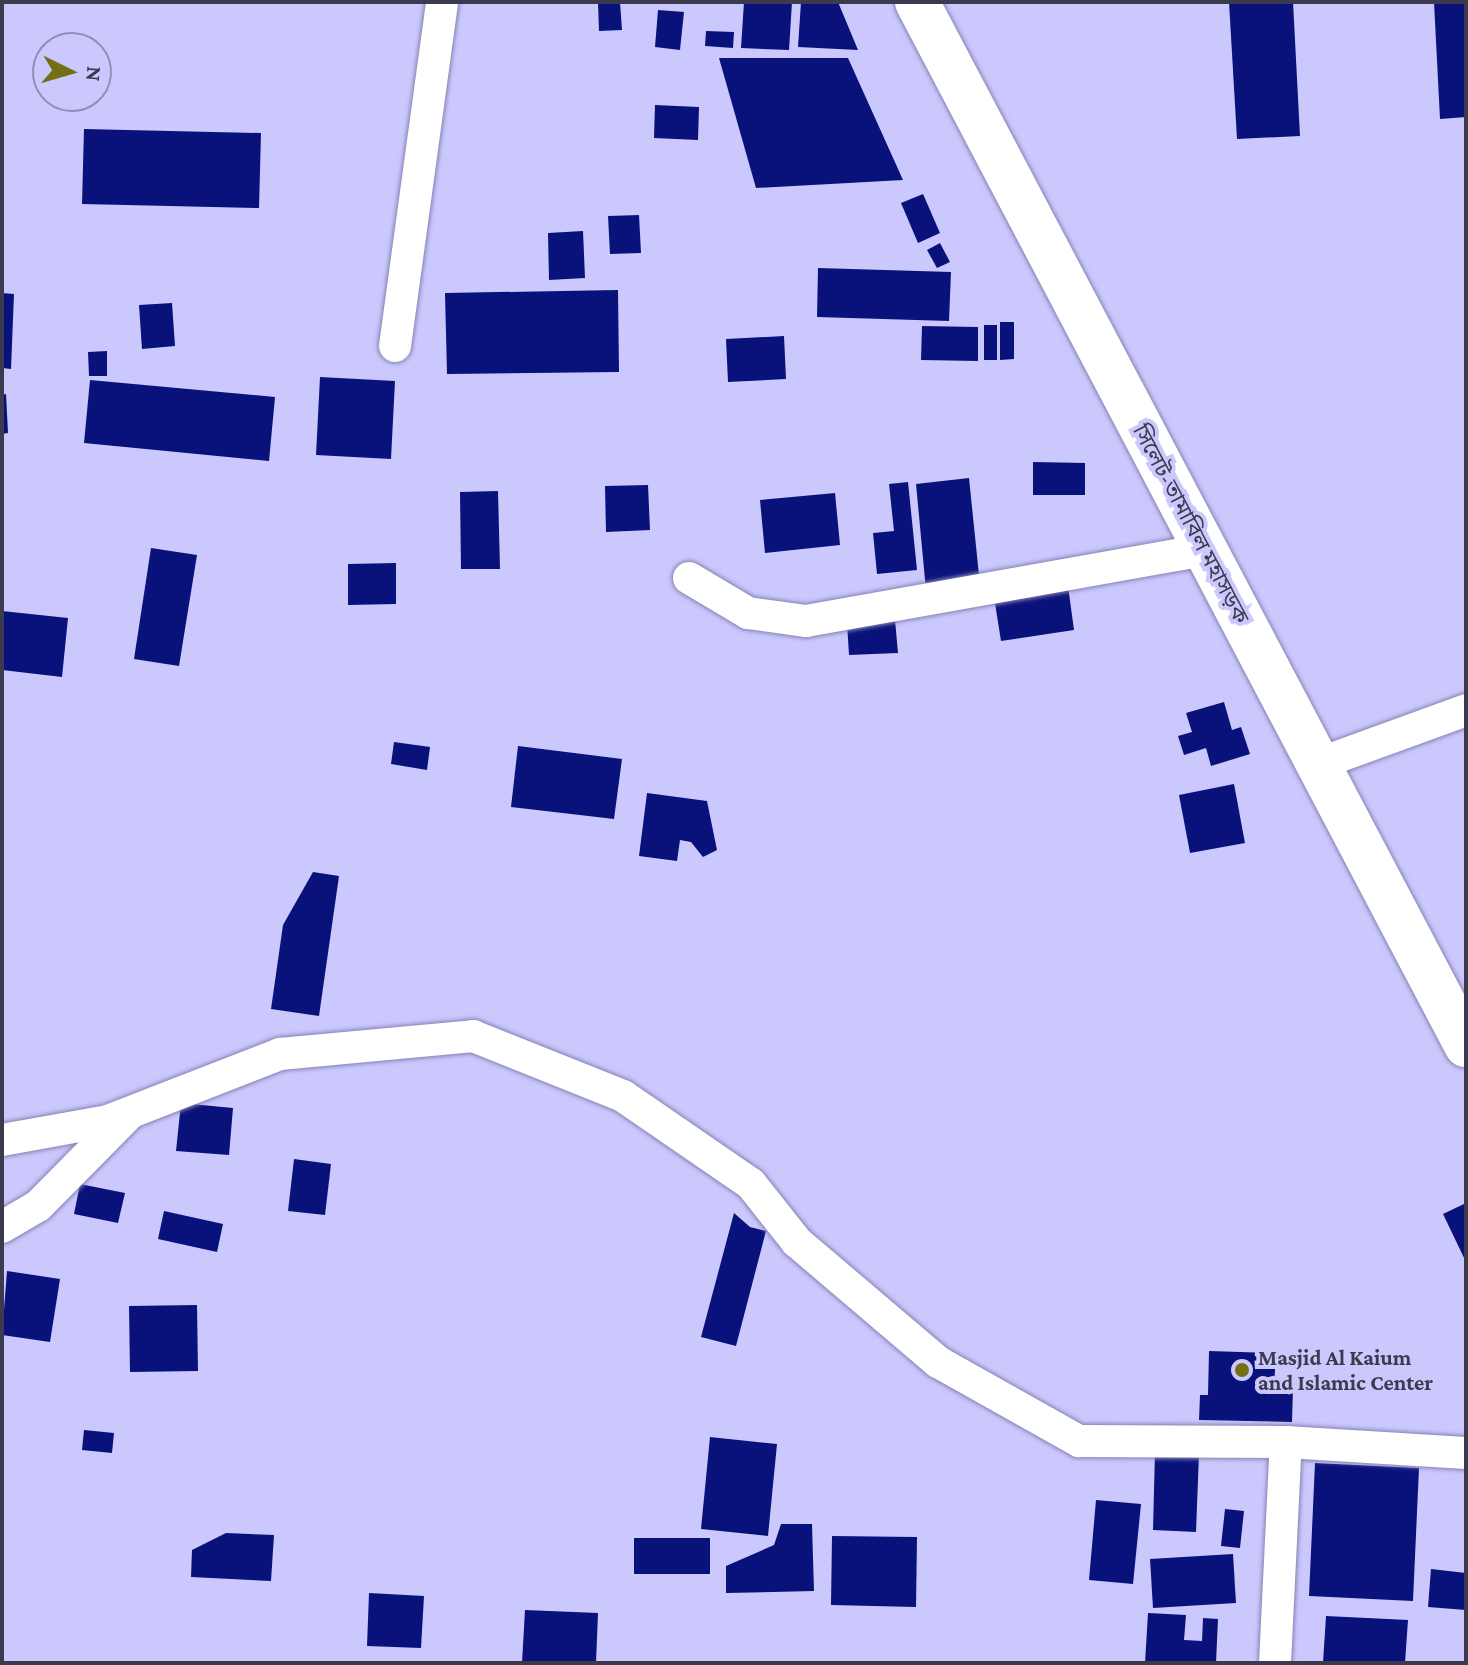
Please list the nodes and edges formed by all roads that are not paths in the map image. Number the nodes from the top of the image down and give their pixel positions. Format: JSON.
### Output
{"nodes":[{"id":1,"x":442,"y":2,"type":"edge"},
{"id":2,"x":917,"y":2,"type":"edge"},
{"id":3,"x":395,"y":346,"type":"dead end"},
{"id":4,"x":1205,"y":550,"type":"junction"},
{"id":5,"x":689,"y":578,"type":"dead end"},
{"id":6,"x":1466,"y":710,"type":"edge"},
{"id":7,"x":1318,"y":764,"type":"junction"},
{"id":8,"x":1466,"y":1045,"type":"edge"},
{"id":9,"x":131,"y":1112,"type":"junction"},
{"id":10,"x":2,"y":1140,"type":"edge"},
{"id":11,"x":2,"y":1227,"type":"edge"},
{"id":12,"x":1286,"y":1442,"type":"junction"},
{"id":13,"x":1466,"y":1453,"type":"edge"},
{"id":14,"x":1275,"y":1663,"type":"edge"}],
"edges":[{"from":1,"to":3,"type":"street"},
{"from":2,"to":4,"type":"highway","name":"সিলেট-তামাবিল মহাসড়ক"},
{"from":4,"to":5,"type":"street"},
{"from":4,"to":7,"type":"highway","name":"সিলেট-তামাবিল মহাসড়ক"},
{"from":6,"to":7,"type":"street"},
{"from":7,"to":8,"type":"highway","name":"সিলেট-তামাবিল মহাসড়ক"},
{"from":9,"to":10,"type":"street"},
{"from":9,"to":11,"type":"street"},
{"from":9,"to":12,"type":"street"},
{"from":12,"to":13,"type":"street"},
{"from":12,"to":14,"type":"street"}]}
